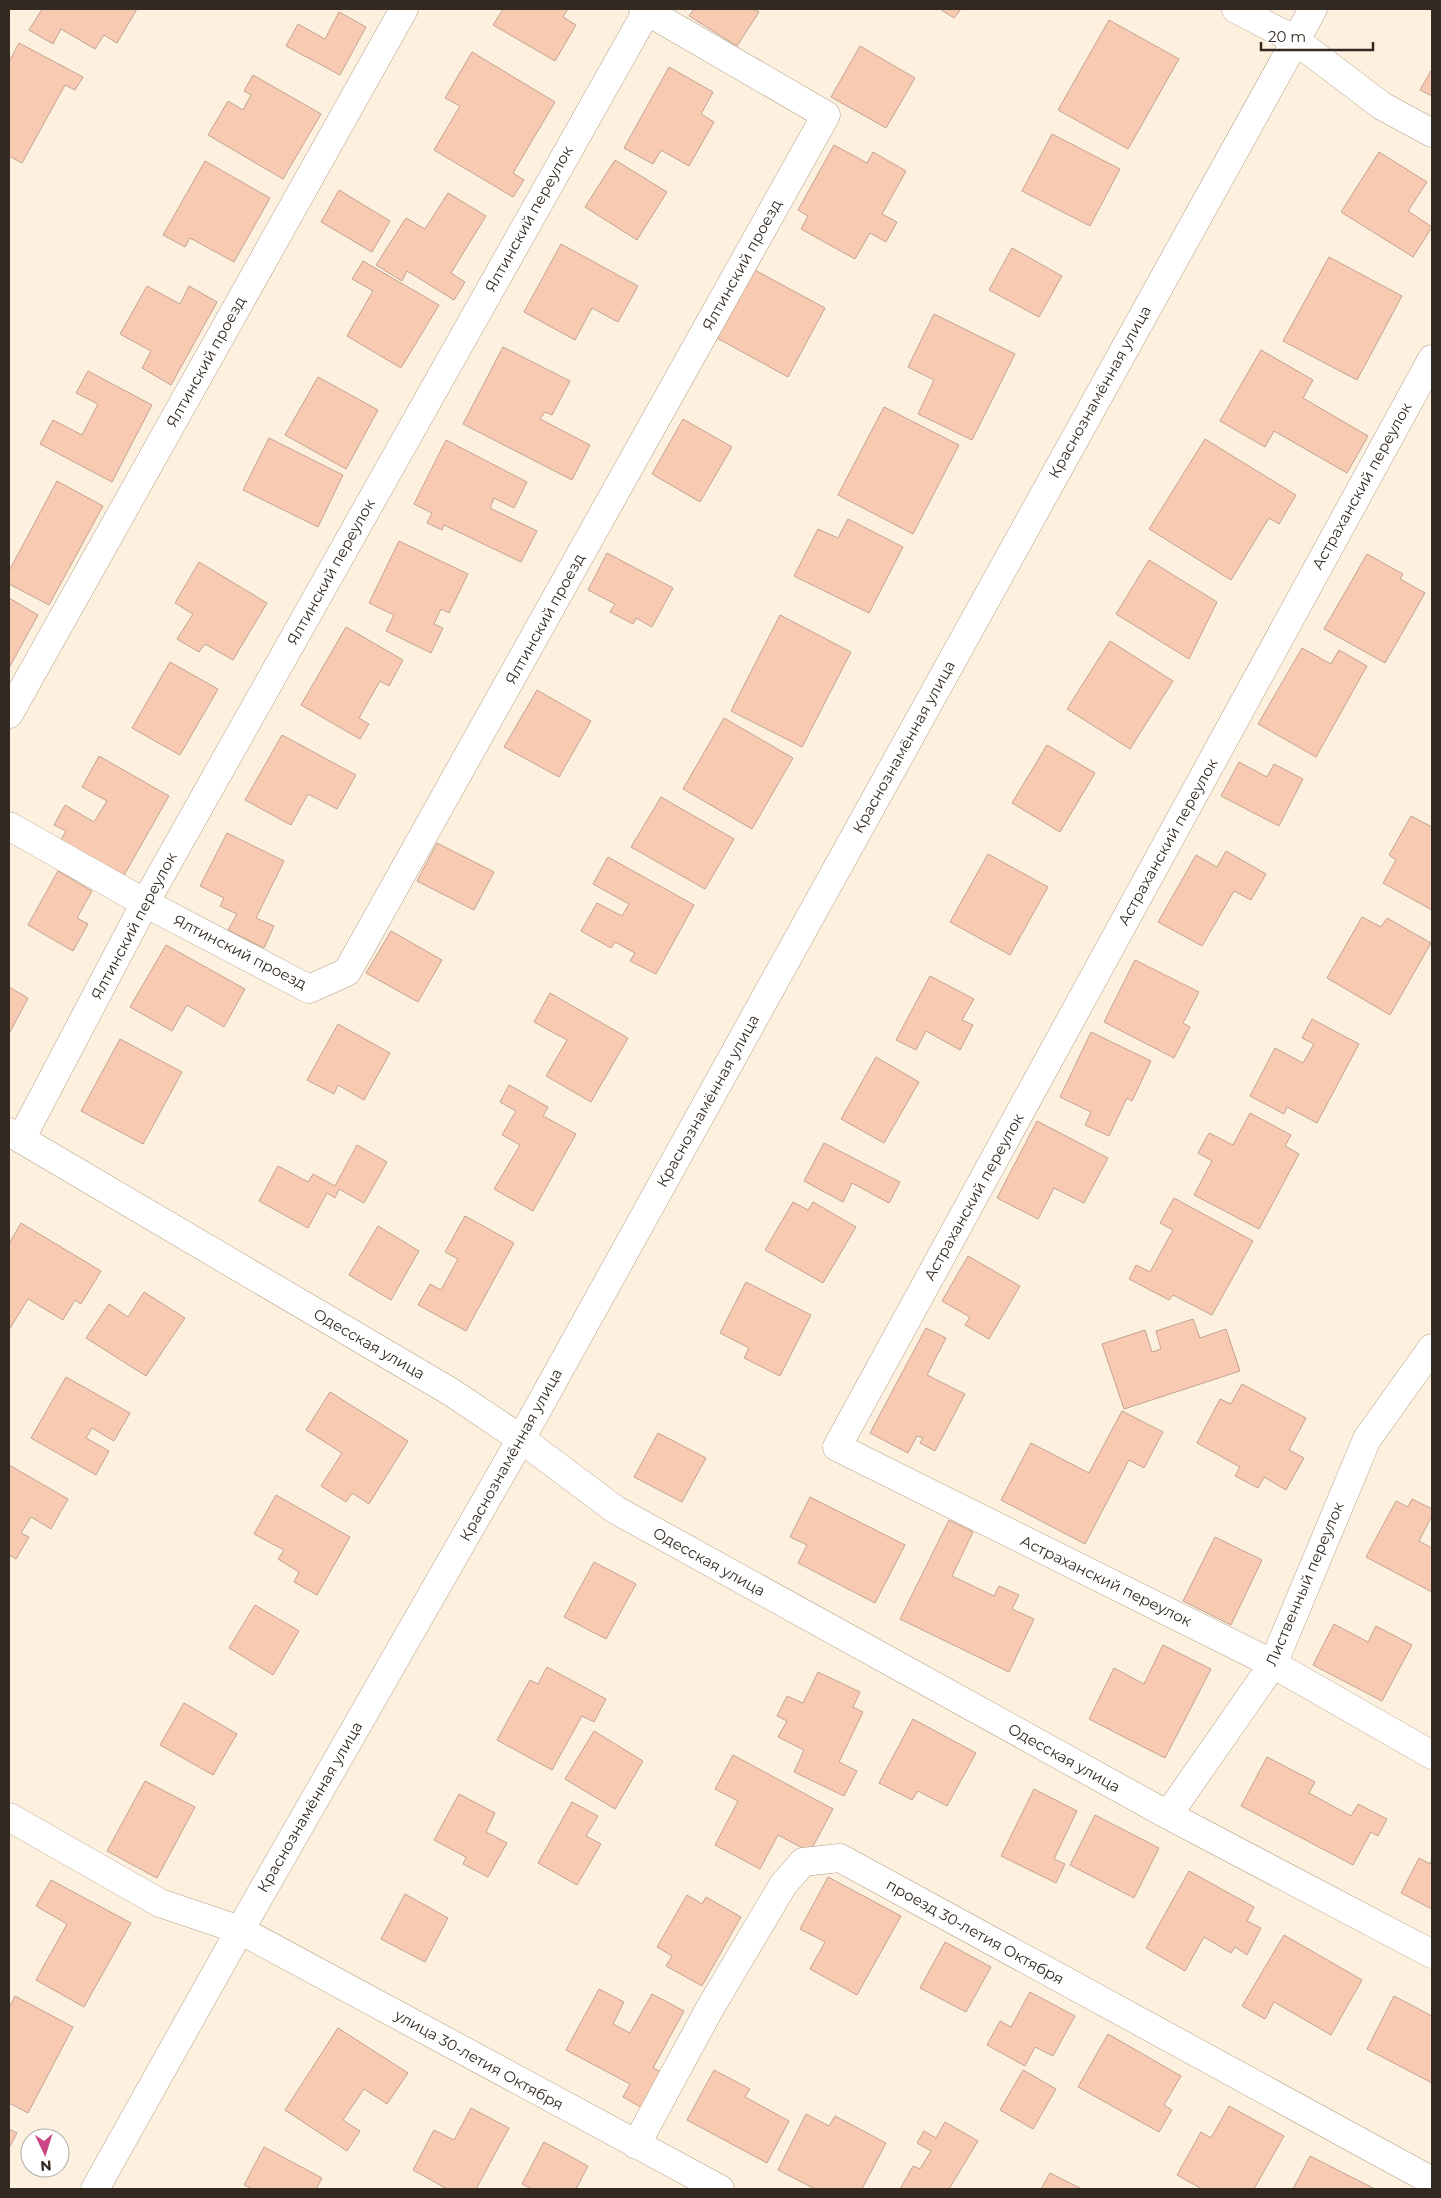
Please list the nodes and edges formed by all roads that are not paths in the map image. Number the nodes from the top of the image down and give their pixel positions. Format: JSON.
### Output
{"nodes":[{"id":1,"x":404,"y":9,"type":"edge"},
{"id":2,"x":646,"y":9,"type":"edge"},
{"id":3,"x":1236,"y":9,"type":"edge"},
{"id":4,"x":1313,"y":9,"type":"edge"},
{"id":5,"x":1295,"y":40,"type":"junction"},
{"id":6,"x":1432,"y":133,"type":"edge"},
{"id":7,"x":1432,"y":359,"type":"edge"},
{"id":8,"x":9,"y":714,"type":"edge"},
{"id":9,"x":9,"y":826,"type":"edge"},
{"id":10,"x":145,"y":903,"type":"junction"},
{"id":11,"x":15,"y":1136,"type":"edge"},
{"id":12,"x":1432,"y":1348,"type":"edge"},
{"id":13,"x":521,"y":1439,"type":"junction"},
{"id":14,"x":1273,"y":1664,"type":"junction"},
{"id":15,"x":1432,"y":1755,"type":"edge"},
{"id":16,"x":1168,"y":1815,"type":"junction"},
{"id":17,"x":9,"y":1817,"type":"edge"},
{"id":18,"x":240,"y":1930,"type":"junction"},
{"id":19,"x":1432,"y":1954,"type":"edge"},
{"id":20,"x":636,"y":2145,"type":"junction"},
{"id":21,"x":1432,"y":2181,"type":"edge"},
{"id":22,"x":95,"y":2189,"type":"edge"},
{"id":23,"x":720,"y":2189,"type":"edge"}],
"edges":[{"from":1,"to":8,"type":"street","name":"Ялтинский проезд"},
{"from":2,"to":10,"type":"street","name":"Ялтинский переулок"},
{"from":2,"to":10,"type":"street","name":"Ялтинский проезд"},
{"from":3,"to":5,"type":"street"},
{"from":4,"to":5,"type":"street","name":"Краснознамённая улица"},
{"from":5,"to":6,"type":"street"},
{"from":5,"to":13,"type":"street","name":"Краснознамённая улица"},
{"from":7,"to":14,"type":"street","name":"Астраханский переулок"},
{"from":9,"to":10,"type":"street","name":"Ялтинский проезд"},
{"from":10,"to":11,"type":"street","name":"Ялтинский переулок"},
{"from":11,"to":13,"type":"street","name":"Одесская улица"},
{"from":12,"to":14,"type":"street","name":"Лиственный переулок"},
{"from":13,"to":16,"type":"street","name":"Одесская улица"},
{"from":13,"to":18,"type":"street","name":"Краснознамённая улица"},
{"from":14,"to":15,"type":"street","name":"Астраханский переулок"},
{"from":14,"to":16,"type":"street","name":"Лиственный переулок"},
{"from":16,"to":19,"type":"street","name":"Одесская улица"},
{"from":17,"to":18,"type":"street","name":"улица 30-летия Октября"},
{"from":18,"to":20,"type":"street","name":"улица 30-летия Октября"},
{"from":18,"to":22,"type":"street","name":"Краснознамённая улица"},
{"from":20,"to":21,"type":"street","name":"проезд 30-летия Октября"},
{"from":20,"to":23,"type":"street","name":"улица 30-летия Октября"}]}
